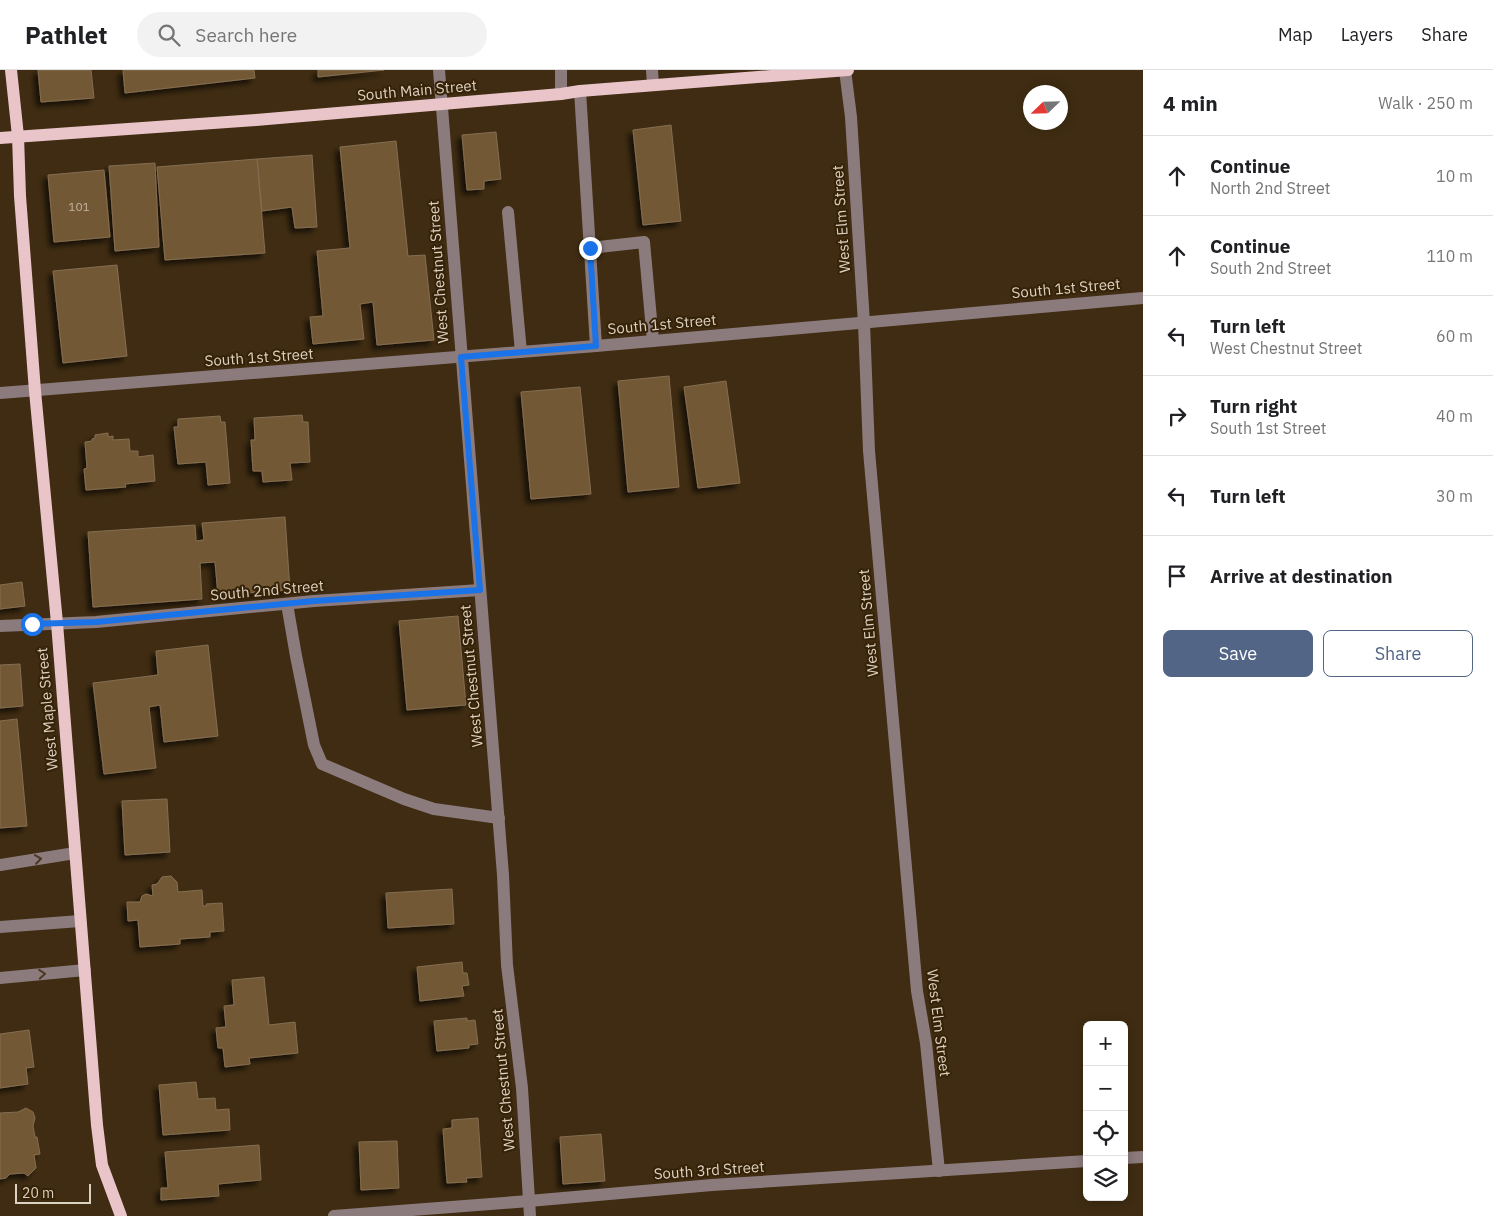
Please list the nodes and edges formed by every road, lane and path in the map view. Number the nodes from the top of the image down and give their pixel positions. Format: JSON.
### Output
{"nodes":[{"id":1,"x":11,"y":70,"type":"edge"},
{"id":2,"x":439,"y":70,"type":"edge"},
{"id":3,"x":561,"y":70,"type":"edge"},
{"id":4,"x":652,"y":70,"type":"edge"},
{"id":5,"x":846,"y":70,"type":"edge"},
{"id":6,"x":653,"y":85,"type":"junction"},
{"id":7,"x":580,"y":91,"type":"junction"},
{"id":8,"x":561,"y":94,"type":"junction"},
{"id":9,"x":442,"y":104,"type":"junction"},
{"id":10,"x":18,"y":136,"type":"junction"},
{"id":11,"x":0,"y":138,"type":"edge"},
{"id":12,"x":508,"y":212,"type":"dead end"},
{"id":13,"x":590,"y":248,"type":"junction"},
{"id":14,"x":1143,"y":298,"type":"edge"},
{"id":15,"x":864,"y":323,"type":"junction"},
{"id":16,"x":653,"y":341,"type":"junction"},
{"id":17,"x":596,"y":346,"type":"junction"},
{"id":18,"x":521,"y":352,"type":"junction"},
{"id":19,"x":461,"y":357,"type":"junction"},
{"id":20,"x":35,"y":391,"type":"junction"},
{"id":21,"x":0,"y":393,"type":"edge"},
{"id":22,"x":480,"y":590,"type":"junction"},
{"id":23,"x":287,"y":604,"type":"junction"},
{"id":24,"x":57,"y":623,"type":"junction"},
{"id":25,"x":0,"y":626,"type":"edge"},
{"id":26,"x":499,"y":818,"type":"junction"},
{"id":27,"x":75,"y":853,"type":"junction"},
{"id":28,"x":0,"y":864,"type":"edge"},
{"id":29,"x":80,"y":921,"type":"junction"},
{"id":30,"x":0,"y":927,"type":"edge"},
{"id":31,"x":84,"y":970,"type":"junction"},
{"id":32,"x":0,"y":978,"type":"edge"},
{"id":33,"x":1143,"y":1157,"type":"edge"},
{"id":34,"x":1128,"y":1158,"type":"edge"},
{"id":35,"x":1083,"y":1161,"type":"edge"},
{"id":36,"x":939,"y":1172,"type":"junction"},
{"id":37,"x":529,"y":1201,"type":"junction"},
{"id":38,"x":121,"y":1216,"type":"edge"},
{"id":39,"x":334,"y":1216,"type":"edge"},
{"id":40,"x":530,"y":1216,"type":"edge"}],
"edges":[{"from":1,"to":10,"type":"main road","name":"West Maple Street"},
{"from":2,"to":9,"type":"street","name":"West Chestnut Street"},
{"from":3,"to":8,"type":"street"},
{"from":4,"to":6,"type":"street"},
{"from":5,"to":6,"type":"main road","name":"South Main Street"},
{"from":5,"to":15,"type":"street","name":"West Elm Street"},
{"from":6,"to":7,"type":"main road","name":"South Main Street"},
{"from":7,"to":8,"type":"main road","name":"South Main Street"},
{"from":7,"to":13,"type":"street"},
{"from":8,"to":9,"type":"main road","name":"South Main Street"},
{"from":9,"to":10,"type":"main road","name":"South Main Street"},
{"from":9,"to":19,"type":"street","name":"West Chestnut Street"},
{"from":10,"to":11,"type":"main road","name":"South Main Street"},
{"from":10,"to":20,"type":"main road","name":"West Maple Street"},
{"from":12,"to":18,"type":"street"},
{"from":13,"to":16,"type":"street"},
{"from":13,"to":17,"type":"street"},
{"from":14,"to":15,"type":"street","name":"South 1st Street"},
{"from":15,"to":16,"type":"street","name":"South 1st Street"},
{"from":15,"to":36,"type":"street","name":"West Elm Street"},
{"from":16,"to":17,"type":"street","name":"South 1st Street"},
{"from":17,"to":18,"type":"street","name":"South 1st Street"},
{"from":18,"to":19,"type":"street","name":"South 1st Street"},
{"from":19,"to":20,"type":"street","name":"South 1st Street"},
{"from":19,"to":22,"type":"street","name":"West Chestnut Street"},
{"from":20,"to":21,"type":"street","name":"South 1st Street"},
{"from":20,"to":24,"type":"main road","name":"West Maple Street"},
{"from":22,"to":23,"type":"street","name":"South 2nd Street"},
{"from":22,"to":26,"type":"street","name":"West Chestnut Street"},
{"from":23,"to":24,"type":"street","name":"South 2nd Street"},
{"from":23,"to":26,"type":"street"},
{"from":24,"to":25,"type":"street","name":"South 2nd Street"},
{"from":24,"to":27,"type":"main road","name":"West Maple Street"},
{"from":26,"to":37,"type":"street","name":"West Chestnut Street"},
{"from":28,"to":27,"type":"street","one_way":true},
{"from":27,"to":29,"type":"main road","name":"West Maple Street"},
{"from":29,"to":30,"type":"street"},
{"from":29,"to":31,"type":"main road","name":"West Maple Street"},
{"from":32,"to":31,"type":"street","one_way":true},
{"from":31,"to":38,"type":"main road","name":"West Maple Street"},
{"from":33,"to":34,"type":"street"},
{"from":35,"to":36,"type":"street","name":"South 3rd Street"},
{"from":36,"to":37,"type":"street","name":"South 3rd Street"},
{"from":37,"to":39,"type":"street","name":"South 3rd Street"},
{"from":37,"to":40,"type":"street","name":"West Chestnut Street"}]}
